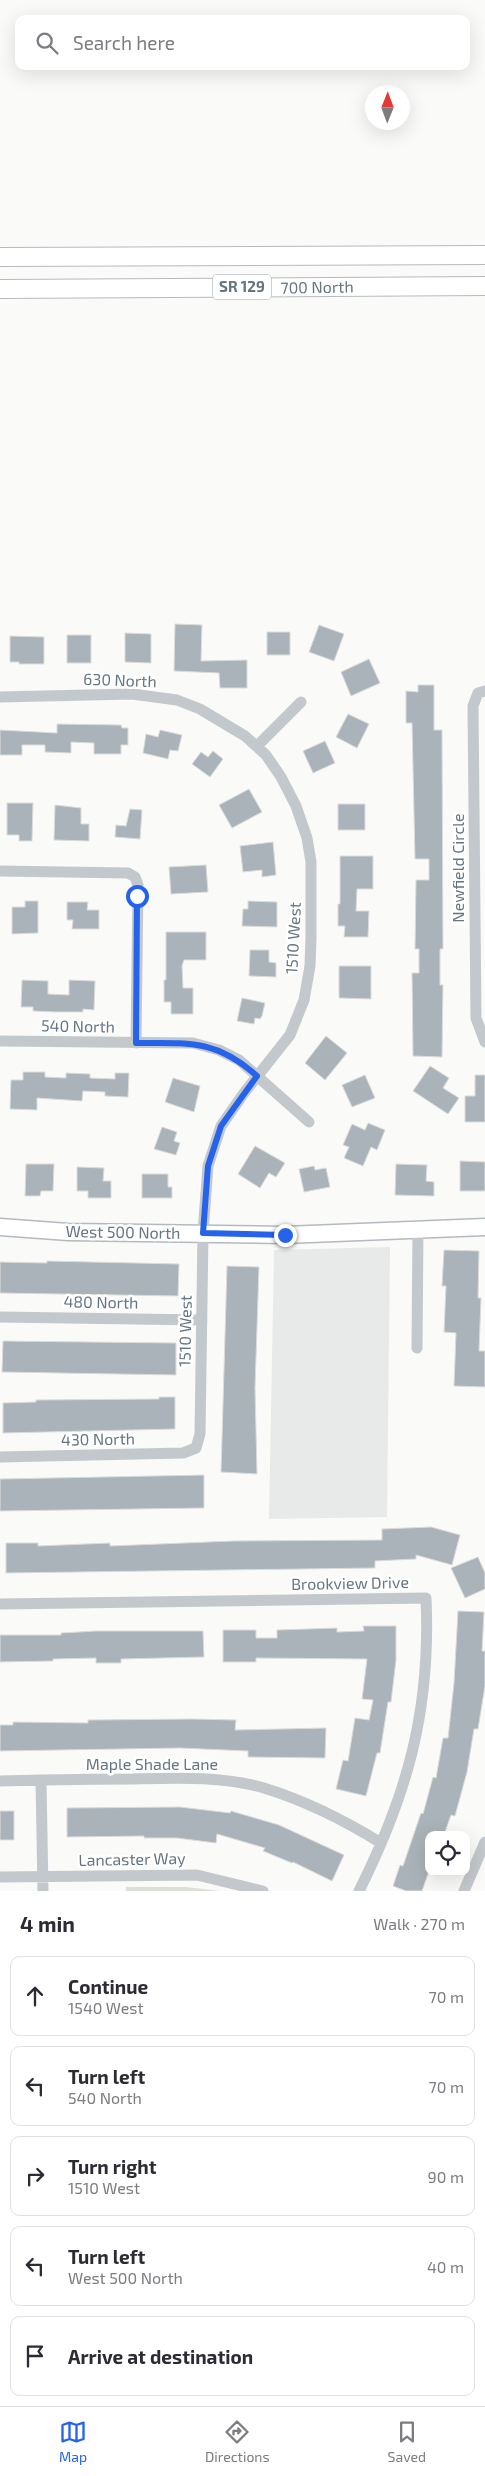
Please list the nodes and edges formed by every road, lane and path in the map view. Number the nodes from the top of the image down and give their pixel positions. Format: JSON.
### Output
{"nodes":[{"id":1,"x":485,"y":255,"type":"edge"},
{"id":2,"x":0,"y":257,"type":"edge"},
{"id":3,"x":485,"y":286,"type":"edge"},
{"id":4,"x":0,"y":289,"type":"edge"},
{"id":5,"x":482,"y":692,"type":"edge"},
{"id":6,"x":0,"y":696,"type":"edge"},
{"id":7,"x":301,"y":702,"type":"dead end"},
{"id":8,"x":257,"y":746,"type":"junction"},
{"id":9,"x":479,"y":850,"type":"edge"},
{"id":10,"x":0,"y":871,"type":"edge"},
{"id":11,"x":0,"y":1041,"type":"edge"},
{"id":12,"x":485,"y":1042,"type":"edge"},
{"id":13,"x":136,"y":1043,"type":"junction"},
{"id":14,"x":257,"y":1076,"type":"junction"},
{"id":15,"x":309,"y":1122,"type":"dead end"},
{"id":16,"x":0,"y":1227,"type":"edge"},
{"id":17,"x":485,"y":1227,"type":"edge"},
{"id":18,"x":418,"y":1229,"type":"junction"},
{"id":19,"x":203,"y":1233,"type":"junction"},
{"id":20,"x":0,"y":1317,"type":"edge"},
{"id":21,"x":202,"y":1320,"type":"junction"},
{"id":22,"x":417,"y":1348,"type":"dead end"},
{"id":23,"x":196,"y":1448,"type":"joint"},
{"id":24,"x":0,"y":1458,"type":"edge"},
{"id":25,"x":0,"y":1604,"type":"edge"},
{"id":26,"x":0,"y":1781,"type":"edge"},
{"id":27,"x":41,"y":1781,"type":"junction"},
{"id":28,"x":485,"y":1842,"type":"edge"},
{"id":29,"x":381,"y":1843,"type":"junction"},
{"id":30,"x":43,"y":1876,"type":"junction"},
{"id":31,"x":0,"y":1878,"type":"edge"},
{"id":32,"x":43,"y":1891,"type":"edge"},
{"id":33,"x":263,"y":1891,"type":"edge"},
{"id":34,"x":359,"y":1891,"type":"edge"},
{"id":35,"x":464,"y":1891,"type":"edge"}],
"edges":[{"from":1,"to":2,"type":"main road","name":"700 North","number":"SR 129"},
{"from":3,"to":4,"type":"main road","name":"700 North","number":"SR 129"},
{"from":5,"to":9,"type":"street","name":"Newfield Circle"},
{"from":6,"to":8,"type":"street","name":"630 North"},
{"from":7,"to":8,"type":"street"},
{"from":8,"to":14,"type":"street","name":"1510 West"},
{"from":9,"to":12,"type":"street","name":"Newfield Circle"},
{"from":10,"to":13,"type":"street"},
{"from":11,"to":13,"type":"street","name":"540 North"},
{"from":13,"to":14,"type":"street","name":"540 North"},
{"from":14,"to":15,"type":"street","name":"540 North"},
{"from":14,"to":19,"type":"street","name":"1510 West"},
{"from":16,"to":19,"type":"street","name":"West 500 North"},
{"from":17,"to":18,"type":"street","name":"West 500 North"},
{"from":18,"to":19,"type":"street","name":"West 500 North"},
{"from":18,"to":22,"type":"street"},
{"from":19,"to":21,"type":"street","name":"1510 West"},
{"from":20,"to":21,"type":"street","name":"480 North"},
{"from":21,"to":23,"type":"street","name":"1510 West"},
{"from":23,"to":24,"type":"street","name":"430 North"},
{"from":25,"to":29,"type":"street","name":"Brookview Drive"},
{"from":26,"to":27,"type":"street","name":"Maple Shade Lane"},
{"from":27,"to":29,"type":"street","name":"Maple Shade Lane"},
{"from":27,"to":30,"type":"street"},
{"from":28,"to":35,"type":"street"},
{"from":29,"to":34,"type":"street","name":"Brookview Drive"},
{"from":30,"to":31,"type":"street","name":"Lancaster Way"},
{"from":30,"to":32,"type":"street"},
{"from":30,"to":33,"type":"street","name":"Lancaster Way"}]}
